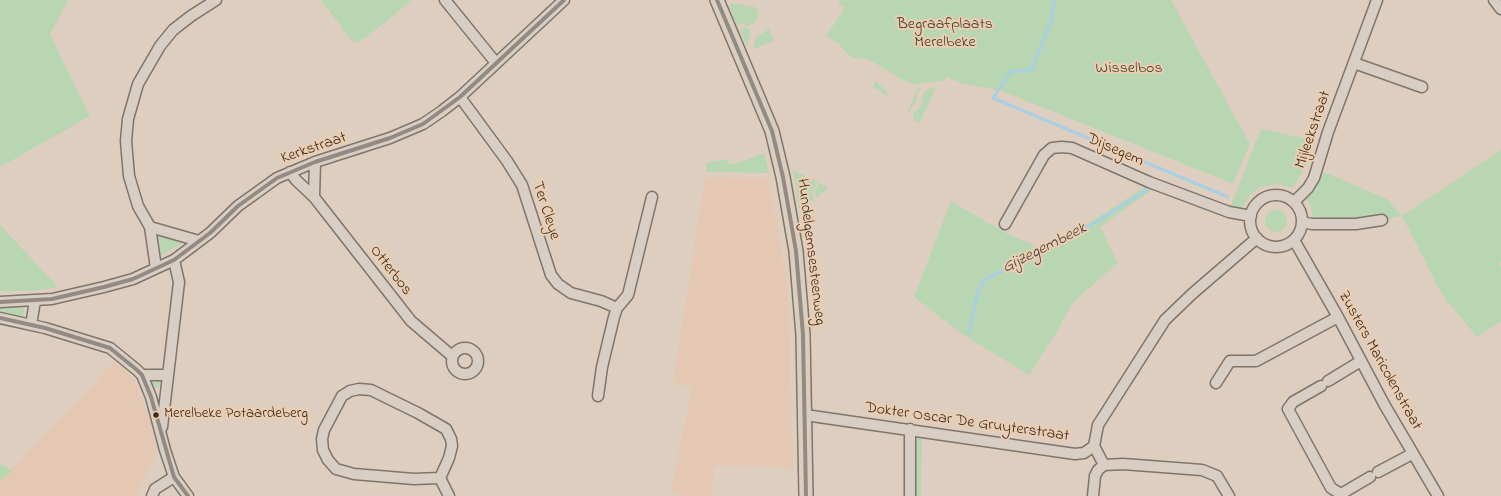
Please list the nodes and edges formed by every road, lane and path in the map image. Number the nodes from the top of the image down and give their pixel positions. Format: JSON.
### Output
{"nodes":[{"id":1,"x":216,"y":0,"type":"edge"},
{"id":2,"x":444,"y":0,"type":"edge"},
{"id":3,"x":564,"y":0,"type":"edge"},
{"id":4,"x":717,"y":0,"type":"edge"},
{"id":5,"x":1377,"y":0,"type":"edge"},
{"id":6,"x":1494,"y":0,"type":"edge"},
{"id":7,"x":1501,"y":9,"type":"edge"},
{"id":8,"x":496,"y":63,"type":"junction"},
{"id":9,"x":1354,"y":63,"type":"junction"},
{"id":10,"x":1422,"y":87,"type":"dead end"},
{"id":11,"x":460,"y":97,"type":"junction"},
{"id":12,"x":315,"y":162,"type":"junction"},
{"id":13,"x":290,"y":172,"type":"junction"},
{"id":14,"x":314,"y":196,"type":"junction"},
{"id":15,"x":652,"y":197,"type":"dead end"},
{"id":16,"x":1294,"y":202,"type":"junction"},
{"id":17,"x":1251,"y":216,"type":"junction"},
{"id":18,"x":1382,"y":220,"type":"dead end"},
{"id":19,"x":1302,"y":222,"type":"junction"},
{"id":20,"x":1005,"y":224,"type":"dead end"},
{"id":21,"x":150,"y":227,"type":"junction"},
{"id":22,"x":1257,"y":238,"type":"junction"},
{"id":23,"x":1294,"y":240,"type":"junction"},
{"id":24,"x":199,"y":241,"type":"junction"},
{"id":25,"x":174,"y":260,"type":"junction"},
{"id":26,"x":156,"y":268,"type":"junction"},
{"id":27,"x":35,"y":301,"type":"junction"},
{"id":28,"x":0,"y":302,"type":"edge"},
{"id":29,"x":617,"y":308,"type":"junction"},
{"id":30,"x":1338,"y":317,"type":"junction"},
{"id":31,"x":0,"y":318,"type":"edge"},
{"id":32,"x":31,"y":324,"type":"junction"},
{"id":33,"x":452,"y":356,"type":"dead end"},
{"id":34,"x":1361,"y":361,"type":"junction"},
{"id":35,"x":142,"y":375,"type":"junction"},
{"id":36,"x":168,"y":375,"type":"junction"},
{"id":37,"x":1216,"y":383,"type":"dead end"},
{"id":38,"x":598,"y":396,"type":"dead end"},
{"id":39,"x":805,"y":415,"type":"junction"},
{"id":40,"x":910,"y":429,"type":"junction"},
{"id":41,"x":162,"y":433,"type":"junction"},
{"id":42,"x":1094,"y":446,"type":"junction"},
{"id":43,"x":1412,"y":454,"type":"junction"},
{"id":44,"x":1104,"y":465,"type":"junction"},
{"id":45,"x":174,"y":477,"type":"junction"},
{"id":46,"x":440,"y":478,"type":"junction"},
{"id":47,"x":152,"y":496,"type":"edge"},
{"id":48,"x":188,"y":496,"type":"edge"},
{"id":49,"x":449,"y":496,"type":"edge"},
{"id":50,"x":806,"y":496,"type":"edge"},
{"id":51,"x":910,"y":496,"type":"edge"},
{"id":52,"x":1093,"y":496,"type":"edge"},
{"id":53,"x":1229,"y":496,"type":"edge"},
{"id":54,"x":1438,"y":496,"type":"edge"}],
"edges":[{"from":1,"to":21,"type":"street"},
{"from":2,"to":8,"type":"street"},
{"from":3,"to":8,"type":"street","name":"Kerkstraat"},
{"from":4,"to":39,"type":"main road","name":"Hundelgemsesteenweg"},
{"from":5,"to":9,"type":"street","name":"Mijleekstraat"},
{"from":6,"to":7,"type":"street"},
{"from":8,"to":11,"type":"street","name":"Kerkstraat"},
{"from":9,"to":10,"type":"street"},
{"from":9,"to":16,"type":"street","name":"Mijleekstraat"},
{"from":11,"to":12,"type":"street","name":"Kerkstraat"},
{"from":11,"to":29,"type":"street","name":"Ter Cleye"},
{"from":12,"to":13,"type":"street","name":"Kerkstraat"},
{"from":12,"to":14,"type":"street"},
{"from":13,"to":14,"type":"street","name":"Otterbos"},
{"from":13,"to":24,"type":"street","name":"Kerkstraat"},
{"from":14,"to":33,"type":"street","name":"Otterbos"},
{"from":15,"to":29,"type":"street"},
{"from":16,"to":17,"type":"street"},
{"from":16,"to":19,"type":"street"},
{"from":17,"to":20,"type":"street","name":"Dijsegem"},
{"from":17,"to":22,"type":"street"},
{"from":18,"to":19,"type":"street"},
{"from":19,"to":23,"type":"street"},
{"from":21,"to":24,"type":"street"},
{"from":21,"to":26,"type":"street"},
{"from":22,"to":23,"type":"street"},
{"from":22,"to":42,"type":"street"},
{"from":23,"to":30,"type":"street","name":"Zusters Maricolenstraat"},
{"from":24,"to":25,"type":"street","name":"Kerkstraat"},
{"from":25,"to":26,"type":"street","name":"Kerkstraat"},
{"from":25,"to":36,"type":"street"},
{"from":26,"to":27,"type":"street","name":"Kerkstraat"},
{"from":27,"to":28,"type":"street","name":"Kerkstraat"},
{"from":27,"to":32,"type":"street"},
{"from":29,"to":38,"type":"street"},
{"from":30,"to":34,"type":"street","name":"Zusters Maricolenstraat"},
{"from":30,"to":37,"type":"street"},
{"from":31,"to":32,"type":"street"},
{"from":32,"to":35,"type":"street"},
{"from":34,"to":43,"type":"street","name":"Zusters Maricolenstraat"},
{"from":34,"to":43,"type":"street"},
{"from":35,"to":36,"type":"street"},
{"from":35,"to":41,"type":"street"},
{"from":36,"to":41,"type":"street"},
{"from":39,"to":40,"type":"street","name":"Dokter Oscar De Gruyterstraat"},
{"from":39,"to":50,"type":"main road","name":"Hundelgemsesteenweg"},
{"from":40,"to":42,"type":"street","name":"Dokter Oscar De Gruyterstraat"},
{"from":40,"to":51,"type":"street"},
{"from":41,"to":45,"type":"street"},
{"from":42,"to":44,"type":"street"},
{"from":43,"to":54,"type":"street","name":"Zusters Maricolenstraat"},
{"from":44,"to":52,"type":"street"},
{"from":44,"to":53,"type":"street"},
{"from":45,"to":47,"type":"street"},
{"from":45,"to":48,"type":"street"},
{"from":46,"to":46,"type":"street"},
{"from":46,"to":49,"type":"street"}]}
